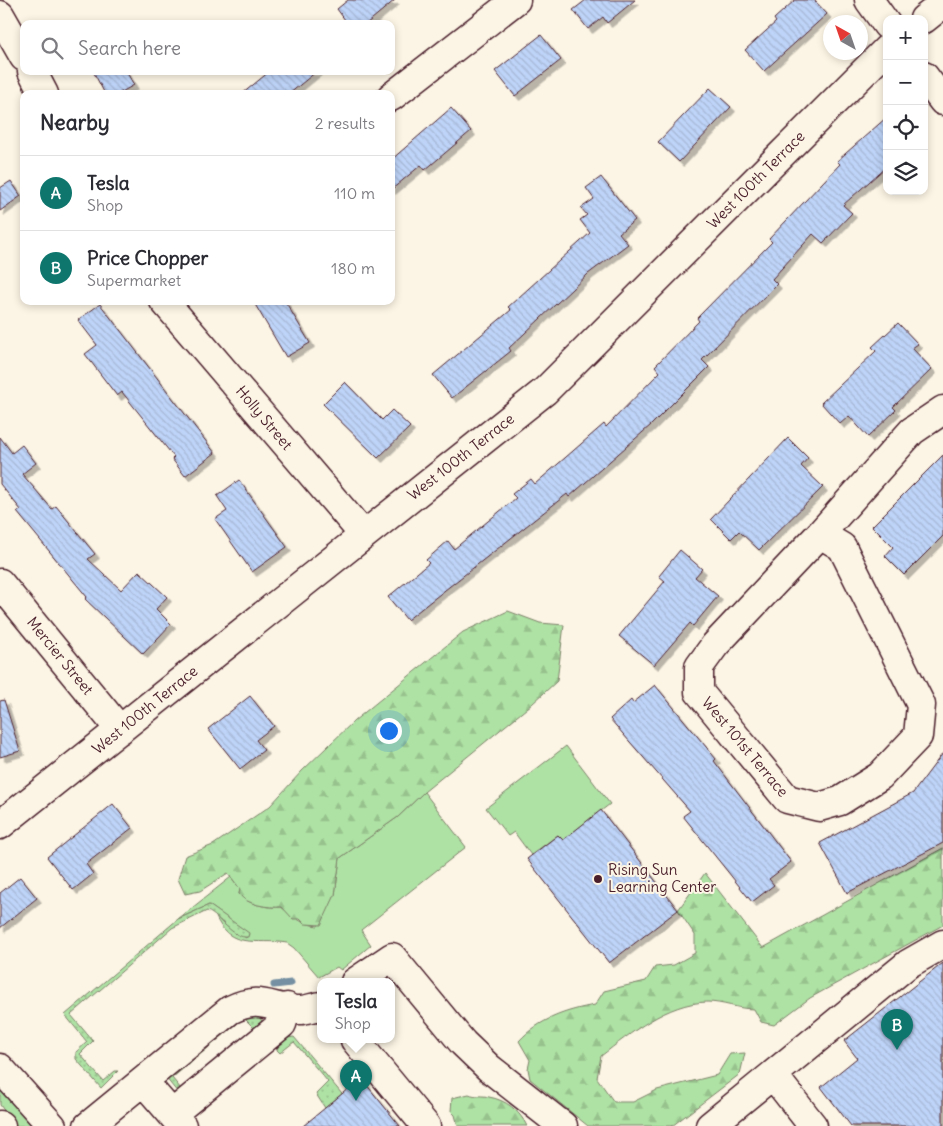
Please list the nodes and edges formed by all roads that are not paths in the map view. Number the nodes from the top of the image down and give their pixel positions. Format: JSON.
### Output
{"nodes":[{"id":1,"x":6,"y":0,"type":"edge"},
{"id":2,"x":516,"y":0,"type":"edge"},
{"id":3,"x":869,"y":0,"type":"edge"},
{"id":4,"x":943,"y":4,"type":"edge"},
{"id":5,"x":0,"y":5,"type":"edge"},
{"id":6,"x":0,"y":15,"type":"edge"},
{"id":7,"x":928,"y":16,"type":"edge"},
{"id":8,"x":883,"y":19,"type":"edge"},
{"id":9,"x":20,"y":50,"type":"edge"},
{"id":10,"x":883,"y":53,"type":"edge"},
{"id":11,"x":34,"y":75,"type":"edge"},
{"id":12,"x":928,"y":81,"type":"edge"},
{"id":13,"x":42,"y":90,"type":"edge"},
{"id":14,"x":395,"y":94,"type":"edge"},
{"id":15,"x":943,"y":101,"type":"edge"},
{"id":16,"x":167,"y":305,"type":"edge"},
{"id":17,"x":943,"y":410,"type":"edge"},
{"id":18,"x":363,"y":534,"type":"junction"},
{"id":19,"x":820,"y":534,"type":"junction"},
{"id":20,"x":0,"y":582,"type":"edge"},
{"id":21,"x":120,"y":730,"type":"junction"},
{"id":22,"x":0,"y":825,"type":"edge"},
{"id":23,"x":943,"y":944,"type":"edge"},
{"id":24,"x":361,"y":978,"type":"edge"},
{"id":25,"x":287,"y":1007,"type":"junction"},
{"id":26,"x":317,"y":1007,"type":"edge"},
{"id":27,"x":357,"y":1043,"type":"edge"},
{"id":28,"x":0,"y":1068,"type":"edge"},
{"id":29,"x":772,"y":1075,"type":"junction"},
{"id":30,"x":144,"y":1081,"type":"junction"},
{"id":31,"x":177,"y":1120,"type":"edge"},
{"id":32,"x":718,"y":1124,"type":"edge"},
{"id":33,"x":52,"y":1126,"type":"edge"},
{"id":34,"x":88,"y":1126,"type":"edge"},
{"id":35,"x":426,"y":1126,"type":"edge"},
{"id":36,"x":563,"y":1126,"type":"edge"},
{"id":37,"x":812,"y":1126,"type":"edge"}],
"edges":[{"from":1,"to":5,"type":"street"},
{"from":2,"to":14,"type":"street"},
{"from":3,"to":8,"type":"street"},
{"from":4,"to":7,"type":"street"},
{"from":6,"to":9,"type":"street"},
{"from":10,"to":18,"type":"street","name":"West 100th Terrace"},
{"from":11,"to":13,"type":"street"},
{"from":12,"to":15,"type":"street"},
{"from":16,"to":18,"type":"street","name":"Holly Street"},
{"from":17,"to":19,"type":"street","name":"West 101st Terrace"},
{"from":18,"to":21,"type":"street","name":"West 100th Terrace"},
{"from":19,"to":19,"type":"street","name":"West 101st Terrace"},
{"from":20,"to":21,"type":"street","name":"Mercier Street"},
{"from":21,"to":22,"type":"street","name":"West 100th Terrace"},
{"from":23,"to":29,"type":"street"},
{"from":24,"to":36,"type":"street"},
{"from":25,"to":26,"type":"street"},
{"from":25,"to":30,"type":"street"},
{"from":25,"to":31,"type":"street"},
{"from":27,"to":35,"type":"street"},
{"from":28,"to":33,"type":"street"},
{"from":29,"to":32,"type":"street"},
{"from":29,"to":37,"type":"street"},
{"from":30,"to":31,"type":"street"},
{"from":30,"to":34,"type":"street"}]}
